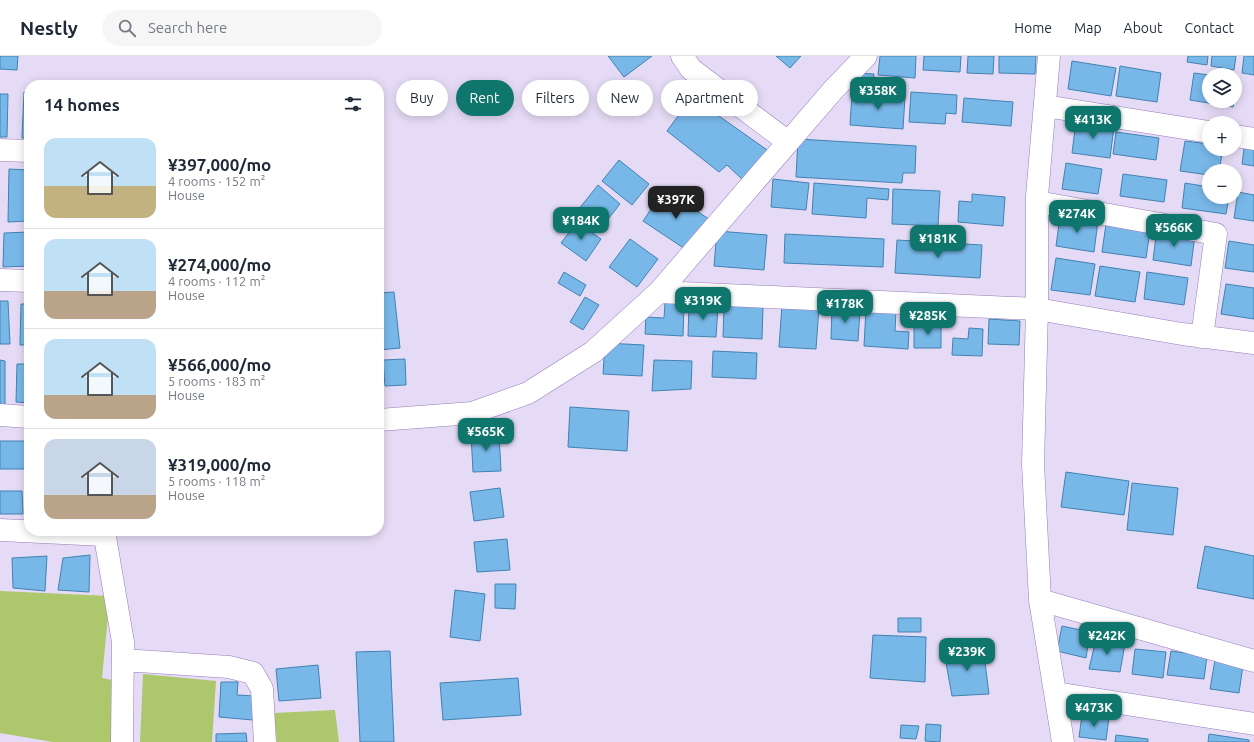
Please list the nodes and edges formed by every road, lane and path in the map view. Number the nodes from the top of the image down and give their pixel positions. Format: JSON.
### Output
{"nodes":[{"id":1,"x":682,"y":56,"type":"edge"},
{"id":2,"x":866,"y":56,"type":"edge"},
{"id":3,"x":1049,"y":56,"type":"edge"},
{"id":4,"x":1045,"y":106,"type":"junction"},
{"id":5,"x":1202,"y":131,"type":"edge"},
{"id":6,"x":1242,"y":137,"type":"edge"},
{"id":7,"x":1254,"y":139,"type":"edge"},
{"id":8,"x":788,"y":142,"type":"junction"},
{"id":9,"x":0,"y":150,"type":"edge"},
{"id":10,"x":24,"y":151,"type":"edge"},
{"id":11,"x":1037,"y":202,"type":"junction"},
{"id":12,"x":0,"y":280,"type":"edge"},
{"id":13,"x":24,"y":281,"type":"edge"},
{"id":14,"x":659,"y":292,"type":"junction"},
{"id":15,"x":1037,"y":309,"type":"junction"},
{"id":16,"x":1202,"y":336,"type":"junction"},
{"id":17,"x":1254,"y":343,"type":"edge"},
{"id":18,"x":0,"y":415,"type":"edge"},
{"id":19,"x":24,"y":417,"type":"edge"},
{"id":20,"x":384,"y":420,"type":"edge"},
{"id":21,"x":0,"y":530,"type":"edge"},
{"id":22,"x":24,"y":531,"type":"edge"},
{"id":23,"x":105,"y":536,"type":"edge"},
{"id":24,"x":1040,"y":600,"type":"junction"},
{"id":25,"x":123,"y":660,"type":"junction"},
{"id":26,"x":1254,"y":661,"type":"edge"},
{"id":27,"x":1055,"y":693,"type":"junction"},
{"id":28,"x":1254,"y":724,"type":"edge"},
{"id":29,"x":122,"y":742,"type":"edge"},
{"id":30,"x":265,"y":742,"type":"edge"},
{"id":31,"x":1063,"y":742,"type":"edge"}],
"edges":[{"from":1,"to":8,"type":"street"},
{"from":2,"to":8,"type":"street"},
{"from":3,"to":4,"type":"street"},
{"from":4,"to":5,"type":"street"},
{"from":4,"to":11,"type":"street"},
{"from":6,"to":7,"type":"street"},
{"from":8,"to":14,"type":"street"},
{"from":9,"to":10,"type":"street"},
{"from":11,"to":15,"type":"street"},
{"from":11,"to":16,"type":"street"},
{"from":12,"to":13,"type":"street"},
{"from":14,"to":15,"type":"street"},
{"from":14,"to":20,"type":"street"},
{"from":15,"to":16,"type":"street"},
{"from":15,"to":24,"type":"street"},
{"from":16,"to":17,"type":"street"},
{"from":18,"to":19,"type":"street"},
{"from":21,"to":22,"type":"street"},
{"from":23,"to":25,"type":"street"},
{"from":24,"to":26,"type":"street"},
{"from":24,"to":27,"type":"street"},
{"from":25,"to":29,"type":"street"},
{"from":25,"to":30,"type":"street"},
{"from":27,"to":28,"type":"street"},
{"from":27,"to":31,"type":"street"}]}
